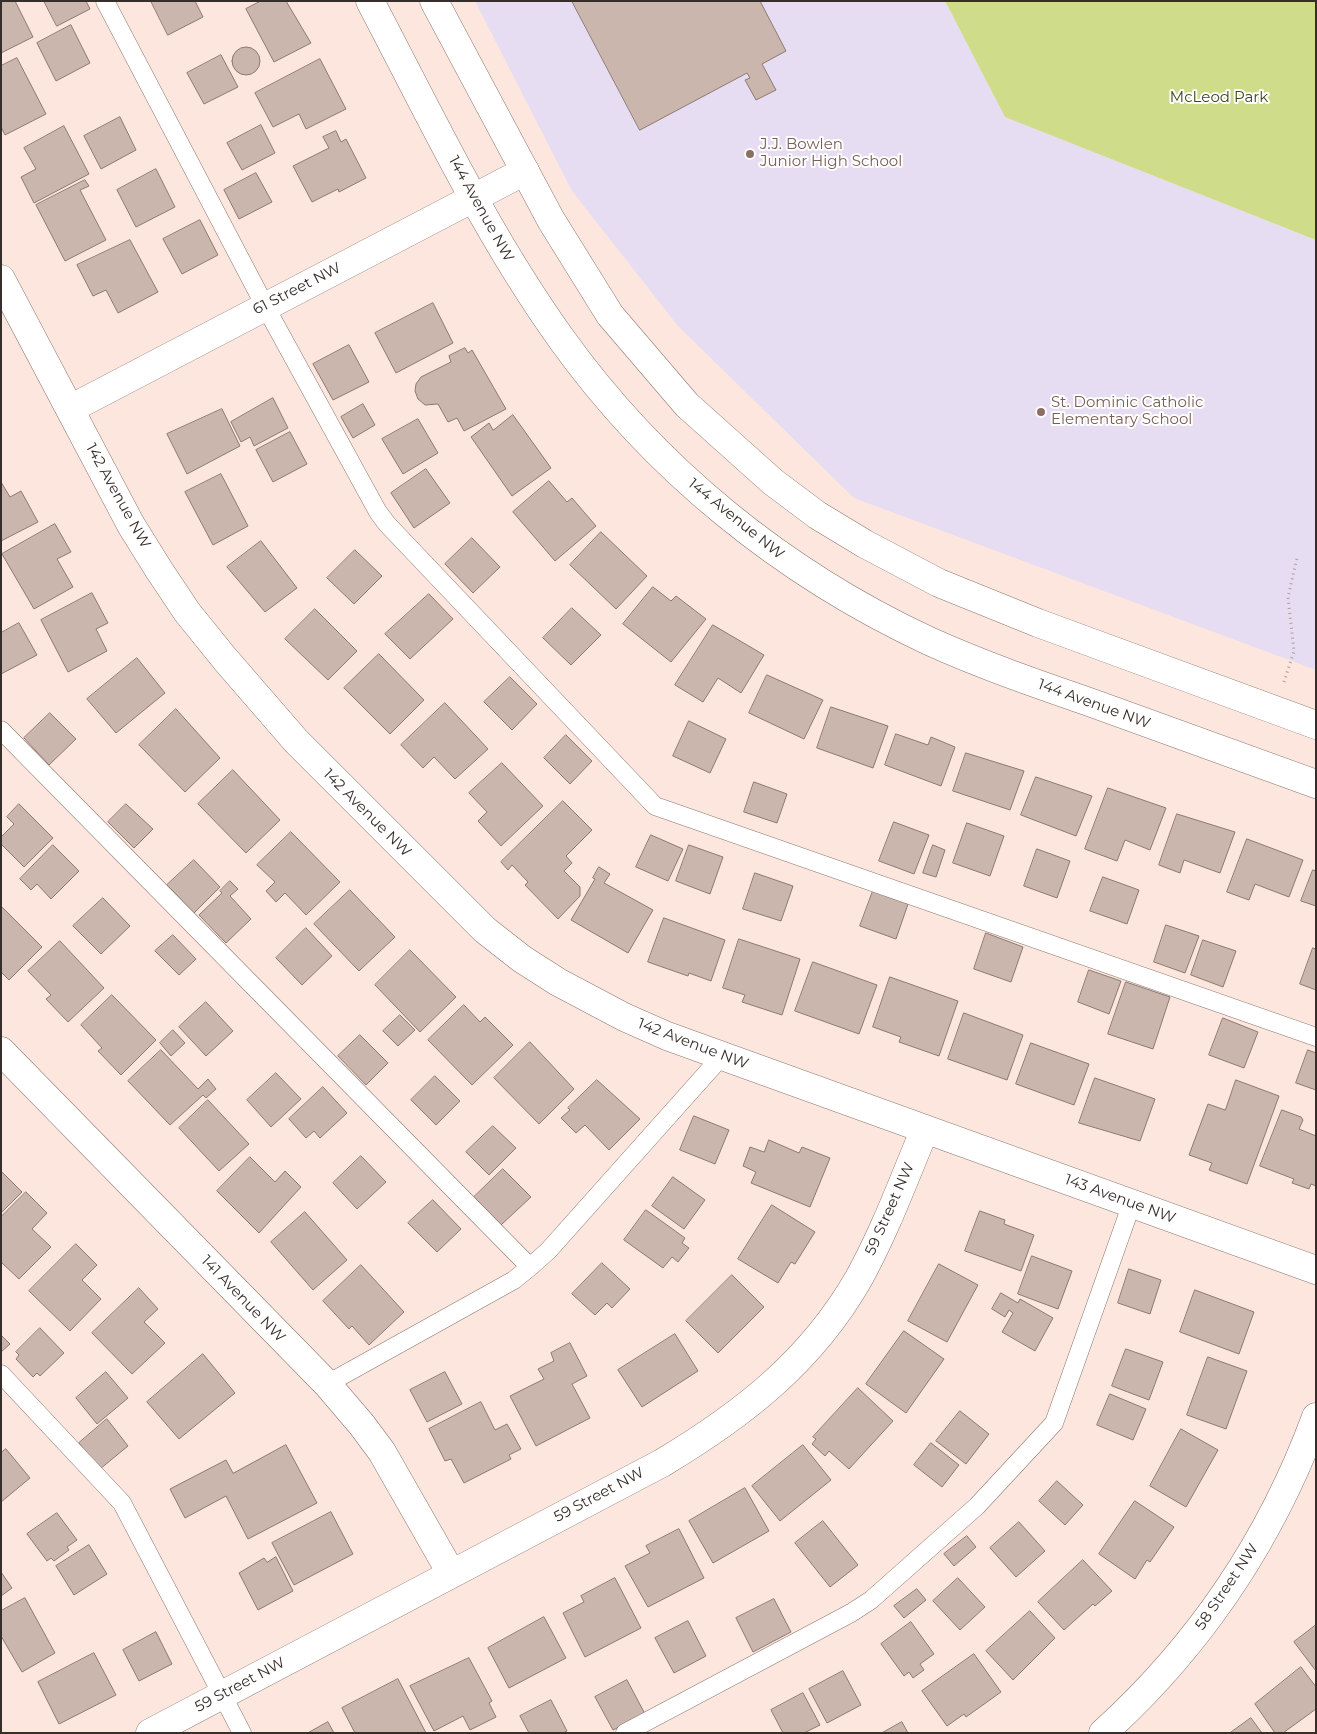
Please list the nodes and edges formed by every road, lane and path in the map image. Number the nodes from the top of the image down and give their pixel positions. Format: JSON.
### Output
{"nodes":[{"id":1,"x":105,"y":1,"type":"edge"},
{"id":2,"x":370,"y":1,"type":"edge"},
{"id":3,"x":434,"y":1,"type":"edge"},
{"id":4,"x":525,"y":171,"type":"junction"},
{"id":5,"x":474,"y":198,"type":"junction"},
{"id":6,"x":1,"y":279,"type":"edge"},
{"id":7,"x":265,"y":306,"type":"junction"},
{"id":8,"x":70,"y":409,"type":"junction"},
{"id":9,"x":1297,"y":558,"type":"dead end"},
{"id":10,"x":1276,"y":710,"type":"junction"},
{"id":11,"x":1316,"y":725,"type":"edge"},
{"id":12,"x":1,"y":730,"type":"edge"},
{"id":13,"x":1316,"y":784,"type":"edge"},
{"id":14,"x":1316,"y":1037,"type":"edge"},
{"id":15,"x":1,"y":1051,"type":"edge"},
{"id":16,"x":722,"y":1056,"type":"junction"},
{"id":17,"x":925,"y":1129,"type":"junction"},
{"id":18,"x":1132,"y":1203,"type":"junction"},
{"id":19,"x":530,"y":1267,"type":"junction"},
{"id":20,"x":1316,"y":1270,"type":"edge"},
{"id":21,"x":1,"y":1374,"type":"edge"},
{"id":22,"x":327,"y":1384,"type":"junction"},
{"id":23,"x":1316,"y":1418,"type":"edge"},
{"id":24,"x":451,"y":1573,"type":"junction"},
{"id":25,"x":222,"y":1695,"type":"junction"},
{"id":26,"x":150,"y":1733,"type":"edge"},
{"id":27,"x":242,"y":1733,"type":"edge"},
{"id":28,"x":625,"y":1733,"type":"edge"},
{"id":29,"x":1103,"y":1733,"type":"edge"}],
"edges":[{"from":1,"to":7,"type":"lane"},
{"from":2,"to":5,"type":"street","name":"144 Avenue NW"},
{"from":3,"to":4,"type":"street"},
{"from":4,"to":5,"type":"street","name":"61 Street NW"},
{"from":4,"to":10,"type":"street"},
{"from":5,"to":7,"type":"street","name":"61 Street NW"},
{"from":5,"to":13,"type":"street","name":"144 Avenue NW"},
{"from":6,"to":8,"type":"street","name":"142 Avenue NW"},
{"from":7,"to":8,"type":"street","name":"61 Street NW"},
{"from":7,"to":14,"type":"lane"},
{"from":8,"to":16,"type":"street","name":"142 Avenue NW"},
{"from":9,"to":10,"type":"path"},
{"from":10,"to":11,"type":"street"},
{"from":12,"to":19,"type":"lane"},
{"from":15,"to":22,"type":"street","name":"141 Avenue NW"},
{"from":16,"to":17,"type":"street","name":"142 Avenue NW"},
{"from":16,"to":19,"type":"lane"},
{"from":17,"to":18,"type":"street","name":"143 Avenue NW"},
{"from":17,"to":24,"type":"street","name":"59 Street NW"},
{"from":18,"to":20,"type":"street","name":"143 Avenue NW"},
{"from":18,"to":28,"type":"lane"},
{"from":19,"to":22,"type":"lane"},
{"from":21,"to":25,"type":"lane"},
{"from":22,"to":24,"type":"street","name":"141 Avenue NW"},
{"from":23,"to":29,"type":"street","name":"58 Street NW"},
{"from":24,"to":25,"type":"street","name":"59 Street NW"},
{"from":25,"to":26,"type":"street","name":"59 Street NW"},
{"from":25,"to":27,"type":"lane"}]}
